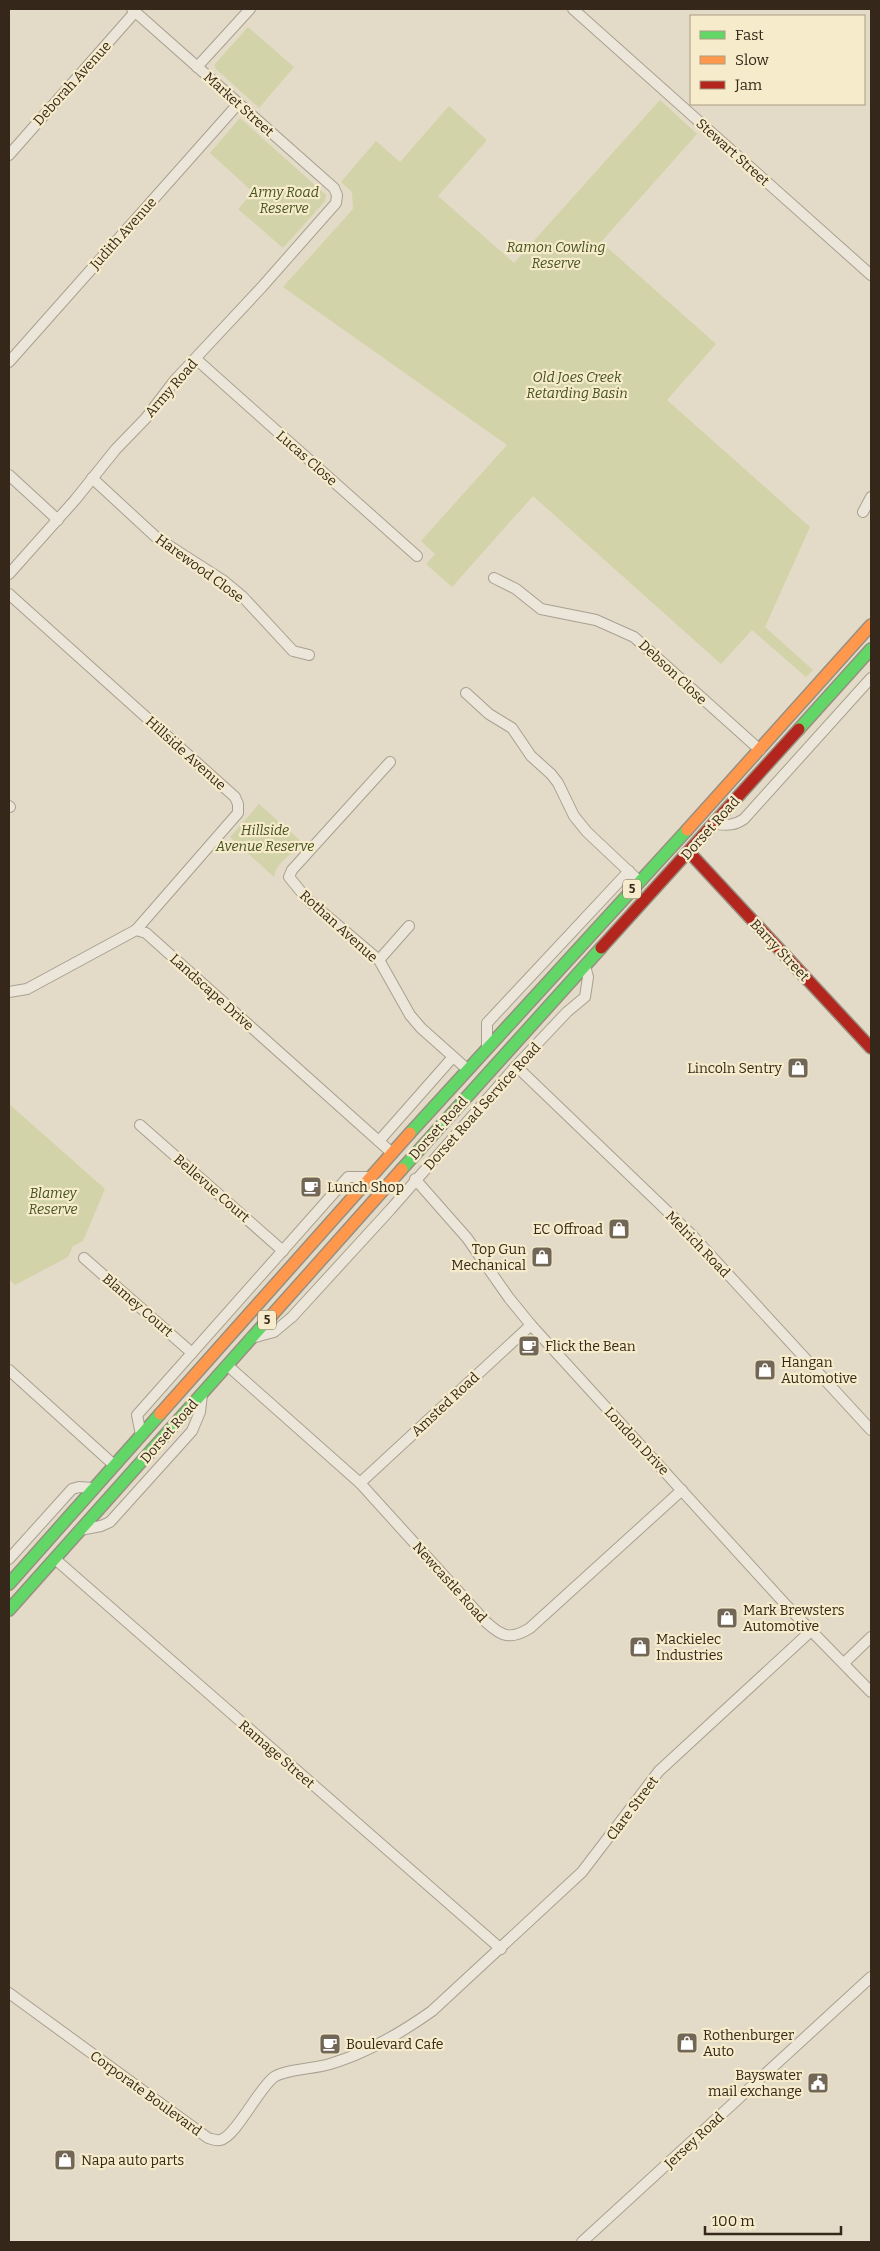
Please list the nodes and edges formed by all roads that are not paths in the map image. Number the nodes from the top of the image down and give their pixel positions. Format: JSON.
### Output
{"nodes":[{"id":1,"x":250,"y":9,"type":"edge"},
{"id":2,"x":573,"y":9,"type":"edge"},
{"id":3,"x":134,"y":10,"type":"edge"},
{"id":4,"x":197,"y":68,"type":"junction"},
{"id":5,"x":238,"y":104,"type":"junction"},
{"id":6,"x":9,"y":155,"type":"edge"},
{"id":7,"x":336,"y":203,"type":"joint"},
{"id":8,"x":871,"y":275,"type":"edge"},
{"id":9,"x":196,"y":359,"type":"junction"},
{"id":10,"x":9,"y":362,"type":"edge"},
{"id":11,"x":9,"y":475,"type":"edge"},
{"id":12,"x":92,"y":478,"type":"junction"},
{"id":13,"x":871,"y":498,"type":"edge"},
{"id":14,"x":863,"y":512,"type":"dead end"},
{"id":15,"x":58,"y":520,"type":"junction"},
{"id":16,"x":418,"y":556,"type":"dead end"},
{"id":17,"x":9,"y":574,"type":"edge"},
{"id":18,"x":494,"y":578,"type":"dead end"},
{"id":19,"x":9,"y":594,"type":"edge"},
{"id":20,"x":871,"y":625,"type":"edge"},
{"id":21,"x":871,"y":649,"type":"edge"},
{"id":22,"x":309,"y":655,"type":"dead end"},
{"id":23,"x":871,"y":678,"type":"edge"},
{"id":24,"x":466,"y":693,"type":"dead end"},
{"id":25,"x":760,"y":750,"type":"junction"},
{"id":26,"x":390,"y":762,"type":"dead end"},
{"id":27,"x":715,"y":824,"type":"junction"},
{"id":28,"x":677,"y":840,"type":"junction"},
{"id":29,"x":689,"y":852,"type":"junction"},
{"id":30,"x":629,"y":871,"type":"junction"},
{"id":31,"x":639,"y":881,"type":"junction"},
{"id":32,"x":409,"y":926,"type":"dead end"},
{"id":33,"x":136,"y":930,"type":"junction"},
{"id":34,"x":379,"y":960,"type":"junction"},
{"id":35,"x":567,"y":960,"type":"junction"},
{"id":36,"x":585,"y":966,"type":"junction"},
{"id":37,"x":9,"y":992,"type":"edge"},
{"id":38,"x":486,"y":1047,"type":"junction"},
{"id":39,"x":871,"y":1048,"type":"edge"},
{"id":40,"x":453,"y":1057,"type":"junction"},
{"id":41,"x":516,"y":1066,"type":"junction"},
{"id":42,"x":467,"y":1069,"type":"junction"},
{"id":43,"x":140,"y":1125,"type":"dead end"},
{"id":44,"x":379,"y":1141,"type":"junction"},
{"id":45,"x":392,"y":1153,"type":"junction"},
{"id":46,"x":406,"y":1164,"type":"junction"},
{"id":47,"x":372,"y":1177,"type":"junction"},
{"id":48,"x":415,"y":1179,"type":"junction"},
{"id":49,"x":283,"y":1251,"type":"junction"},
{"id":50,"x":84,"y":1258,"type":"dead end"},
{"id":51,"x":268,"y":1268,"type":"junction"},
{"id":52,"x":259,"y":1302,"type":"junction"},
{"id":53,"x":531,"y":1325,"type":"junction"},
{"id":54,"x":250,"y":1338,"type":"junction"},
{"id":55,"x":192,"y":1353,"type":"junction"},
{"id":56,"x":227,"y":1365,"type":"junction"},
{"id":57,"x":10,"y":1373,"type":"edge"},
{"id":58,"x":202,"y":1393,"type":"junction"},
{"id":59,"x":871,"y":1430,"type":"edge"},
{"id":60,"x":140,"y":1435,"type":"junction"},
{"id":61,"x":114,"y":1465,"type":"junction"},
{"id":62,"x":128,"y":1477,"type":"junction"},
{"id":63,"x":360,"y":1483,"type":"junction"},
{"id":64,"x":93,"y":1488,"type":"junction"},
{"id":65,"x":682,"y":1490,"type":"junction"},
{"id":66,"x":80,"y":1530,"type":"junction"},
{"id":67,"x":41,"y":1547,"type":"junction"},
{"id":68,"x":55,"y":1558,"type":"junction"},
{"id":69,"x":9,"y":1559,"type":"edge"},
{"id":70,"x":9,"y":1584,"type":"edge"},
{"id":71,"x":9,"y":1610,"type":"edge"},
{"id":72,"x":812,"y":1630,"type":"junction"},
{"id":73,"x":871,"y":1637,"type":"edge"},
{"id":74,"x":844,"y":1663,"type":"junction"},
{"id":75,"x":871,"y":1692,"type":"edge"},
{"id":76,"x":501,"y":1948,"type":"junction"},
{"id":77,"x":871,"y":1977,"type":"edge"},
{"id":78,"x":456,"y":1990,"type":"joint"},
{"id":79,"x":9,"y":1993,"type":"edge"},
{"id":80,"x":582,"y":2242,"type":"edge"}],
"edges":[{"from":1,"to":4,"type":"street"},
{"from":2,"to":8,"type":"street","name":"Stewart Street"},
{"from":3,"to":4,"type":"street","name":"Market Street"},
{"from":3,"to":6,"type":"street","name":"Deborah Avenue"},
{"from":4,"to":5,"type":"street","name":"Market Street"},
{"from":5,"to":7,"type":"street","name":"Market Street"},
{"from":5,"to":10,"type":"street","name":"Judith Avenue"},
{"from":7,"to":9,"type":"street","name":"Army Road"},
{"from":9,"to":12,"type":"street","name":"Army Road"},
{"from":9,"to":16,"type":"street","name":"Lucas Close"},
{"from":11,"to":15,"type":"street"},
{"from":12,"to":15,"type":"street","name":"Army Road"},
{"from":12,"to":22,"type":"street","name":"Harewood Close"},
{"from":13,"to":14,"type":"street"},
{"from":15,"to":17,"type":"street","name":"Army Road"},
{"from":18,"to":25,"type":"street","name":"Debson Close"},
{"from":19,"to":33,"type":"street","name":"Hillside Avenue"},
{"from":20,"to":25,"type":"main road","name":"Dorset Road","number":"5"},
{"from":21,"to":27,"type":"main road","name":"Dorset Road","number":"5"},
{"from":23,"to":27,"type":"street"},
{"from":24,"to":30,"type":"street"},
{"from":25,"to":28,"type":"main road","name":"Dorset Road","number":"5"},
{"from":26,"to":34,"type":"street","name":"Rothan Avenue"},
{"from":27,"to":29,"type":"main road","name":"Dorset Road","number":"5"},
{"from":28,"to":29,"type":"main road","name":"Barry Street"},
{"from":28,"to":31,"type":"main road","name":"Dorset Road","number":"5"},
{"from":29,"to":36,"type":"main road","name":"Dorset Road","number":"5"},
{"from":29,"to":39,"type":"main road","name":"Barry Street"},
{"from":30,"to":31,"type":"street"},
{"from":30,"to":38,"type":"street"},
{"from":31,"to":35,"type":"main road","name":"Dorset Road","number":"5"},
{"from":32,"to":34,"type":"street"},
{"from":33,"to":37,"type":"street"},
{"from":33,"to":44,"type":"street","name":"Landscape Drive"},
{"from":34,"to":40,"type":"street","name":"Rothan Avenue"},
{"from":35,"to":36,"type":"main road"},
{"from":35,"to":38,"type":"main road","name":"Dorset Road","number":"5"},
{"from":36,"to":41,"type":"street","name":"Dorset Road Service Road"},
{"from":36,"to":46,"type":"main road","name":"Dorset Road","number":"5"},
{"from":38,"to":42,"type":"main road","name":"Dorset Road","number":"5"},
{"from":40,"to":42,"type":"street","name":"Rothan Avenue"},
{"from":40,"to":44,"type":"street"},
{"from":41,"to":48,"type":"street","name":"Dorset Road Service Road"},
{"from":41,"to":59,"type":"street","name":"Melrich Road"},
{"from":42,"to":45,"type":"main road","name":"Dorset Road","number":"5"},
{"from":43,"to":49,"type":"street","name":"Bellevue Court"},
{"from":44,"to":45,"type":"street","name":"Landscape Drive"},
{"from":45,"to":46,"type":"main road"},
{"from":45,"to":47,"type":"main road","name":"Dorset Road","number":"5"},
{"from":46,"to":54,"type":"main road","name":"Dorset Road","number":"5"},
{"from":47,"to":49,"type":"street"},
{"from":47,"to":52,"type":"main road","name":"Dorset Road","number":"5"},
{"from":48,"to":53,"type":"street","name":"London Drive"},
{"from":48,"to":54,"type":"street","name":"Dorset Road Service Road"},
{"from":49,"to":51,"type":"street"},
{"from":50,"to":55,"type":"street","name":"Blamey Court"},
{"from":51,"to":52,"type":"street"},
{"from":51,"to":55,"type":"street"},
{"from":52,"to":60,"type":"main road","name":"Dorset Road","number":"5"},
{"from":53,"to":63,"type":"street","name":"Amsted Road"},
{"from":53,"to":65,"type":"street","name":"London Drive"},
{"from":54,"to":56,"type":"main road","name":"Dorset Road","number":"5"},
{"from":55,"to":60,"type":"street"},
{"from":56,"to":58,"type":"main road","name":"Dorset Road","number":"5"},
{"from":56,"to":63,"type":"street","name":"Newcastle Road"},
{"from":57,"to":61,"type":"street"},
{"from":58,"to":62,"type":"main road","name":"Dorset Road","number":"5"},
{"from":58,"to":66,"type":"street"},
{"from":60,"to":61,"type":"main road","name":"Dorset Road","number":"5"},
{"from":61,"to":62,"type":"main road"},
{"from":61,"to":64,"type":"main road","name":"Dorset Road","number":"5"},
{"from":62,"to":66,"type":"main road","name":"Dorset Road","number":"5"},
{"from":63,"to":65,"type":"street","name":"Newcastle Road"},
{"from":64,"to":67,"type":"main road","name":"Dorset Road","number":"5"},
{"from":64,"to":69,"type":"street"},
{"from":65,"to":72,"type":"street","name":"London Drive"},
{"from":66,"to":68,"type":"main road","name":"Dorset Road","number":"5"},
{"from":67,"to":68,"type":"main road"},
{"from":67,"to":70,"type":"main road","name":"Dorset Road","number":"5"},
{"from":68,"to":71,"type":"main road","name":"Dorset Road","number":"5"},
{"from":68,"to":76,"type":"street","name":"Ramage Street"},
{"from":72,"to":74,"type":"street","name":"London Drive"},
{"from":72,"to":76,"type":"street","name":"Clare Street"},
{"from":73,"to":74,"type":"street"},
{"from":74,"to":75,"type":"street","name":"London Drive"},
{"from":76,"to":78,"type":"street","name":"Clare Street"},
{"from":77,"to":80,"type":"street","name":"Jersey Road"},
{"from":78,"to":79,"type":"street","name":"Corporate Boulevard"}]}
